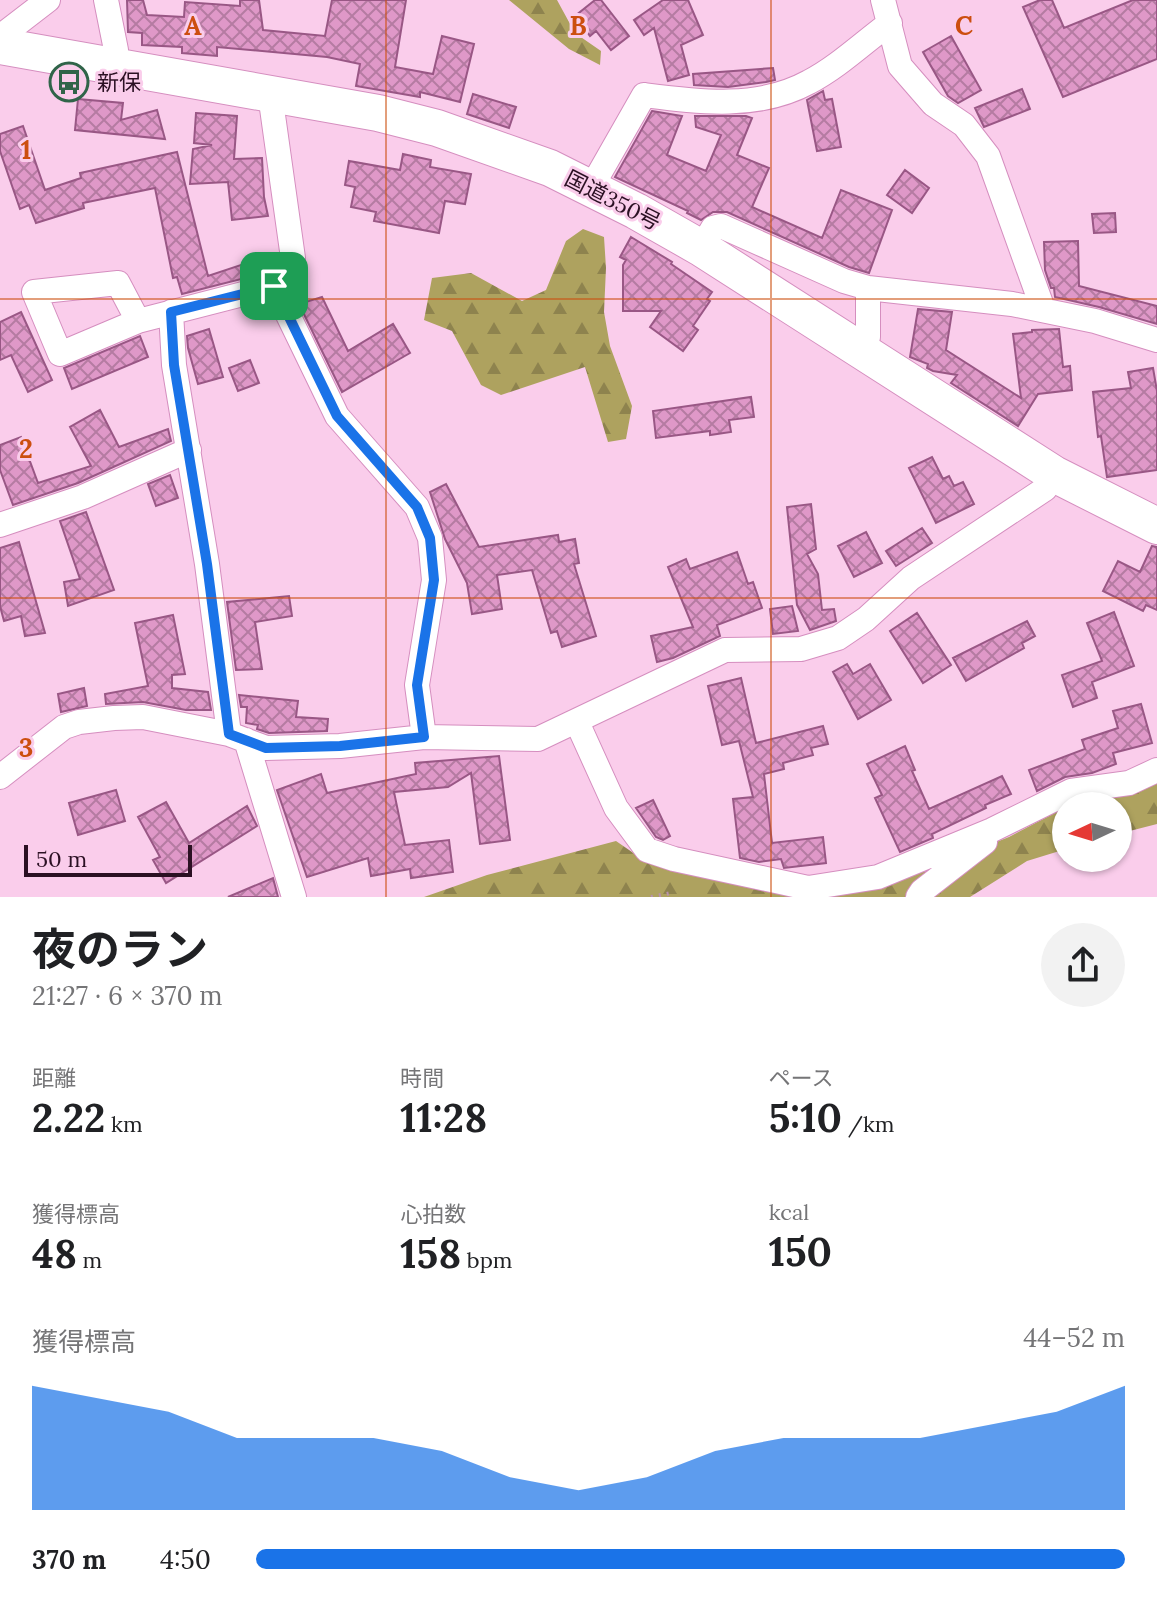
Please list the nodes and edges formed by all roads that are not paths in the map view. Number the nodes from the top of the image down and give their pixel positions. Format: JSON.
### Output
{"nodes":[{"id":1,"x":48,"y":0,"type":"edge"},
{"id":2,"x":106,"y":0,"type":"edge"},
{"id":3,"x":886,"y":12,"type":"edge"},
{"id":4,"x":0,"y":37,"type":"edge"},
{"id":5,"x":0,"y":46,"type":"edge"},
{"id":6,"x":115,"y":67,"type":"junction"},
{"id":7,"x":270,"y":94,"type":"junction"},
{"id":8,"x":591,"y":188,"type":"junction"},
{"id":9,"x":701,"y":248,"type":"junction"},
{"id":10,"x":274,"y":286,"type":"junction"},
{"id":11,"x":868,"y":288,"type":"junction"},
{"id":12,"x":1043,"y":309,"type":"junction"},
{"id":13,"x":171,"y":312,"type":"junction"},
{"id":14,"x":138,"y":321,"type":"dead end"},
{"id":15,"x":868,"y":337,"type":"dead end"},
{"id":16,"x":1157,"y":340,"type":"edge"},
{"id":17,"x":189,"y":450,"type":"junction"},
{"id":18,"x":1054,"y":474,"type":"junction"},
{"id":19,"x":0,"y":525,"type":"edge"},
{"id":20,"x":1157,"y":526,"type":"edge"},
{"id":21,"x":577,"y":722,"type":"junction"},
{"id":22,"x":238,"y":737,"type":"junction"},
{"id":23,"x":424,"y":737,"type":"junction"},
{"id":24,"x":1157,"y":770,"type":"edge"},
{"id":25,"x":0,"y":777,"type":"edge"},
{"id":26,"x":992,"y":830,"type":"junction"},
{"id":27,"x":294,"y":897,"type":"edge"},
{"id":28,"x":918,"y":897,"type":"edge"}],
"edges":[{"from":1,"to":4,"type":"street"},
{"from":2,"to":6,"type":"street"},
{"from":3,"to":8,"type":"street"},
{"from":3,"to":12,"type":"street"},
{"from":5,"to":6,"type":"highway","name":"国道350号"},
{"from":6,"to":7,"type":"highway","name":"国道350号"},
{"from":7,"to":8,"type":"highway","name":"国道350号"},
{"from":7,"to":10,"type":"street"},
{"from":8,"to":9,"type":"highway","name":"国道350号"},
{"from":9,"to":11,"type":"street"},
{"from":9,"to":18,"type":"highway","name":"国道350号"},
{"from":10,"to":13,"type":"street"},
{"from":10,"to":23,"type":"street"},
{"from":11,"to":12,"type":"street"},
{"from":11,"to":15,"type":"street"},
{"from":12,"to":16,"type":"street"},
{"from":13,"to":14,"type":"street"},
{"from":13,"to":17,"type":"street"},
{"from":17,"to":19,"type":"street"},
{"from":17,"to":22,"type":"street"},
{"from":18,"to":20,"type":"highway","name":"国道350号"},
{"from":18,"to":21,"type":"street"},
{"from":21,"to":23,"type":"street"},
{"from":21,"to":26,"type":"street"},
{"from":22,"to":23,"type":"street"},
{"from":22,"to":25,"type":"street"},
{"from":22,"to":27,"type":"street"},
{"from":24,"to":26,"type":"street"},
{"from":26,"to":28,"type":"street"}]}
